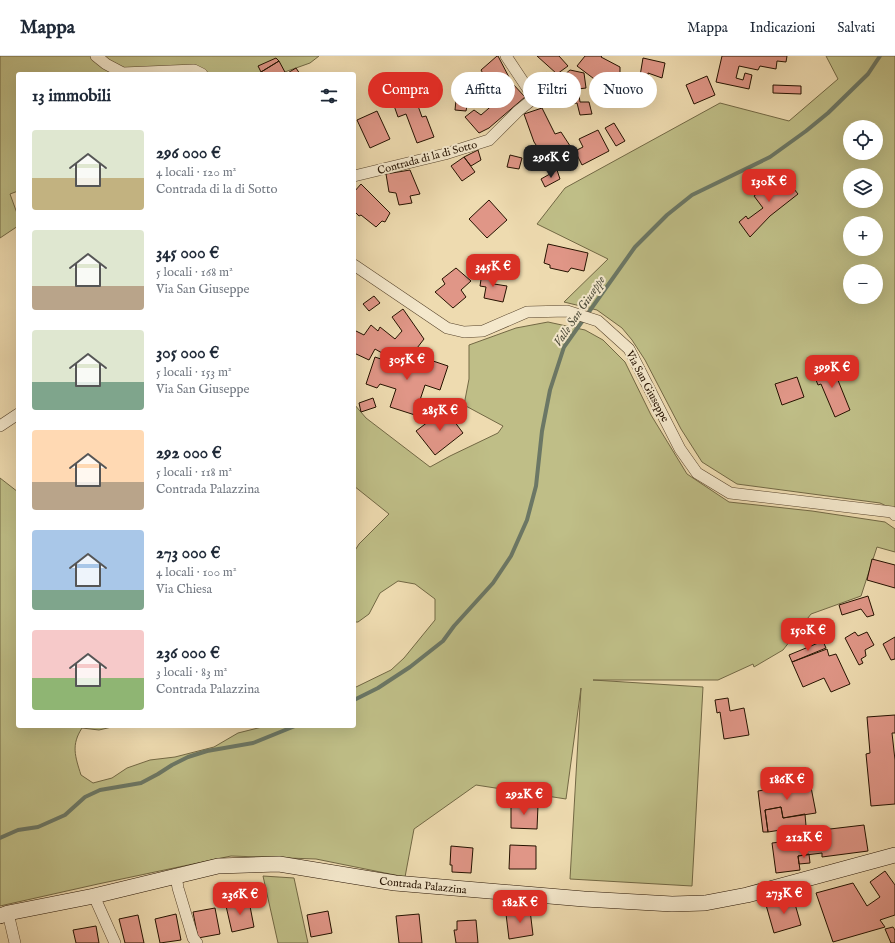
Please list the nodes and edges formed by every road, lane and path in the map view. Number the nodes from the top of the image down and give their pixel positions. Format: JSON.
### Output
{"nodes":[{"id":1,"x":96,"y":56,"type":"edge"},
{"id":2,"x":511,"y":58,"type":"edge"},
{"id":3,"x":121,"y":72,"type":"edge"},
{"id":4,"x":147,"y":72,"type":"edge"},
{"id":5,"x":198,"y":72,"type":"edge"},
{"id":6,"x":356,"y":176,"type":"edge"},
{"id":7,"x":356,"y":266,"type":"edge"},
{"id":8,"x":16,"y":415,"type":"edge"},
{"id":9,"x":0,"y":426,"type":"edge"},
{"id":10,"x":895,"y":515,"type":"edge"},
{"id":11,"x":895,"y":855,"type":"edge"},
{"id":12,"x":176,"y":876,"type":"junction"},
{"id":13,"x":94,"y":896,"type":"junction"},
{"id":14,"x":4,"y":914,"type":"edge"},
{"id":15,"x":16,"y":943,"type":"edge"},
{"id":16,"x":115,"y":943,"type":"edge"},
{"id":17,"x":196,"y":943,"type":"edge"}],
"edges":[{"from":1,"to":3,"type":"street"},
{"from":2,"to":6,"type":"street","name":"Contrada di la di Sotto"},
{"from":4,"to":5,"type":"street"},
{"from":7,"to":10,"type":"street","name":"Via San Giuseppe"},
{"from":8,"to":9,"type":"street"},
{"from":11,"to":12,"type":"street","name":"Contrada Palazzina"},
{"from":12,"to":13,"type":"street","name":"Contrada Palazzina"},
{"from":12,"to":17,"type":"street"},
{"from":13,"to":14,"type":"street","name":"Contrada Palazzina"},
{"from":13,"to":16,"type":"street"},
{"from":14,"to":15,"type":"street","name":"Contrada Palazzina"}]}
